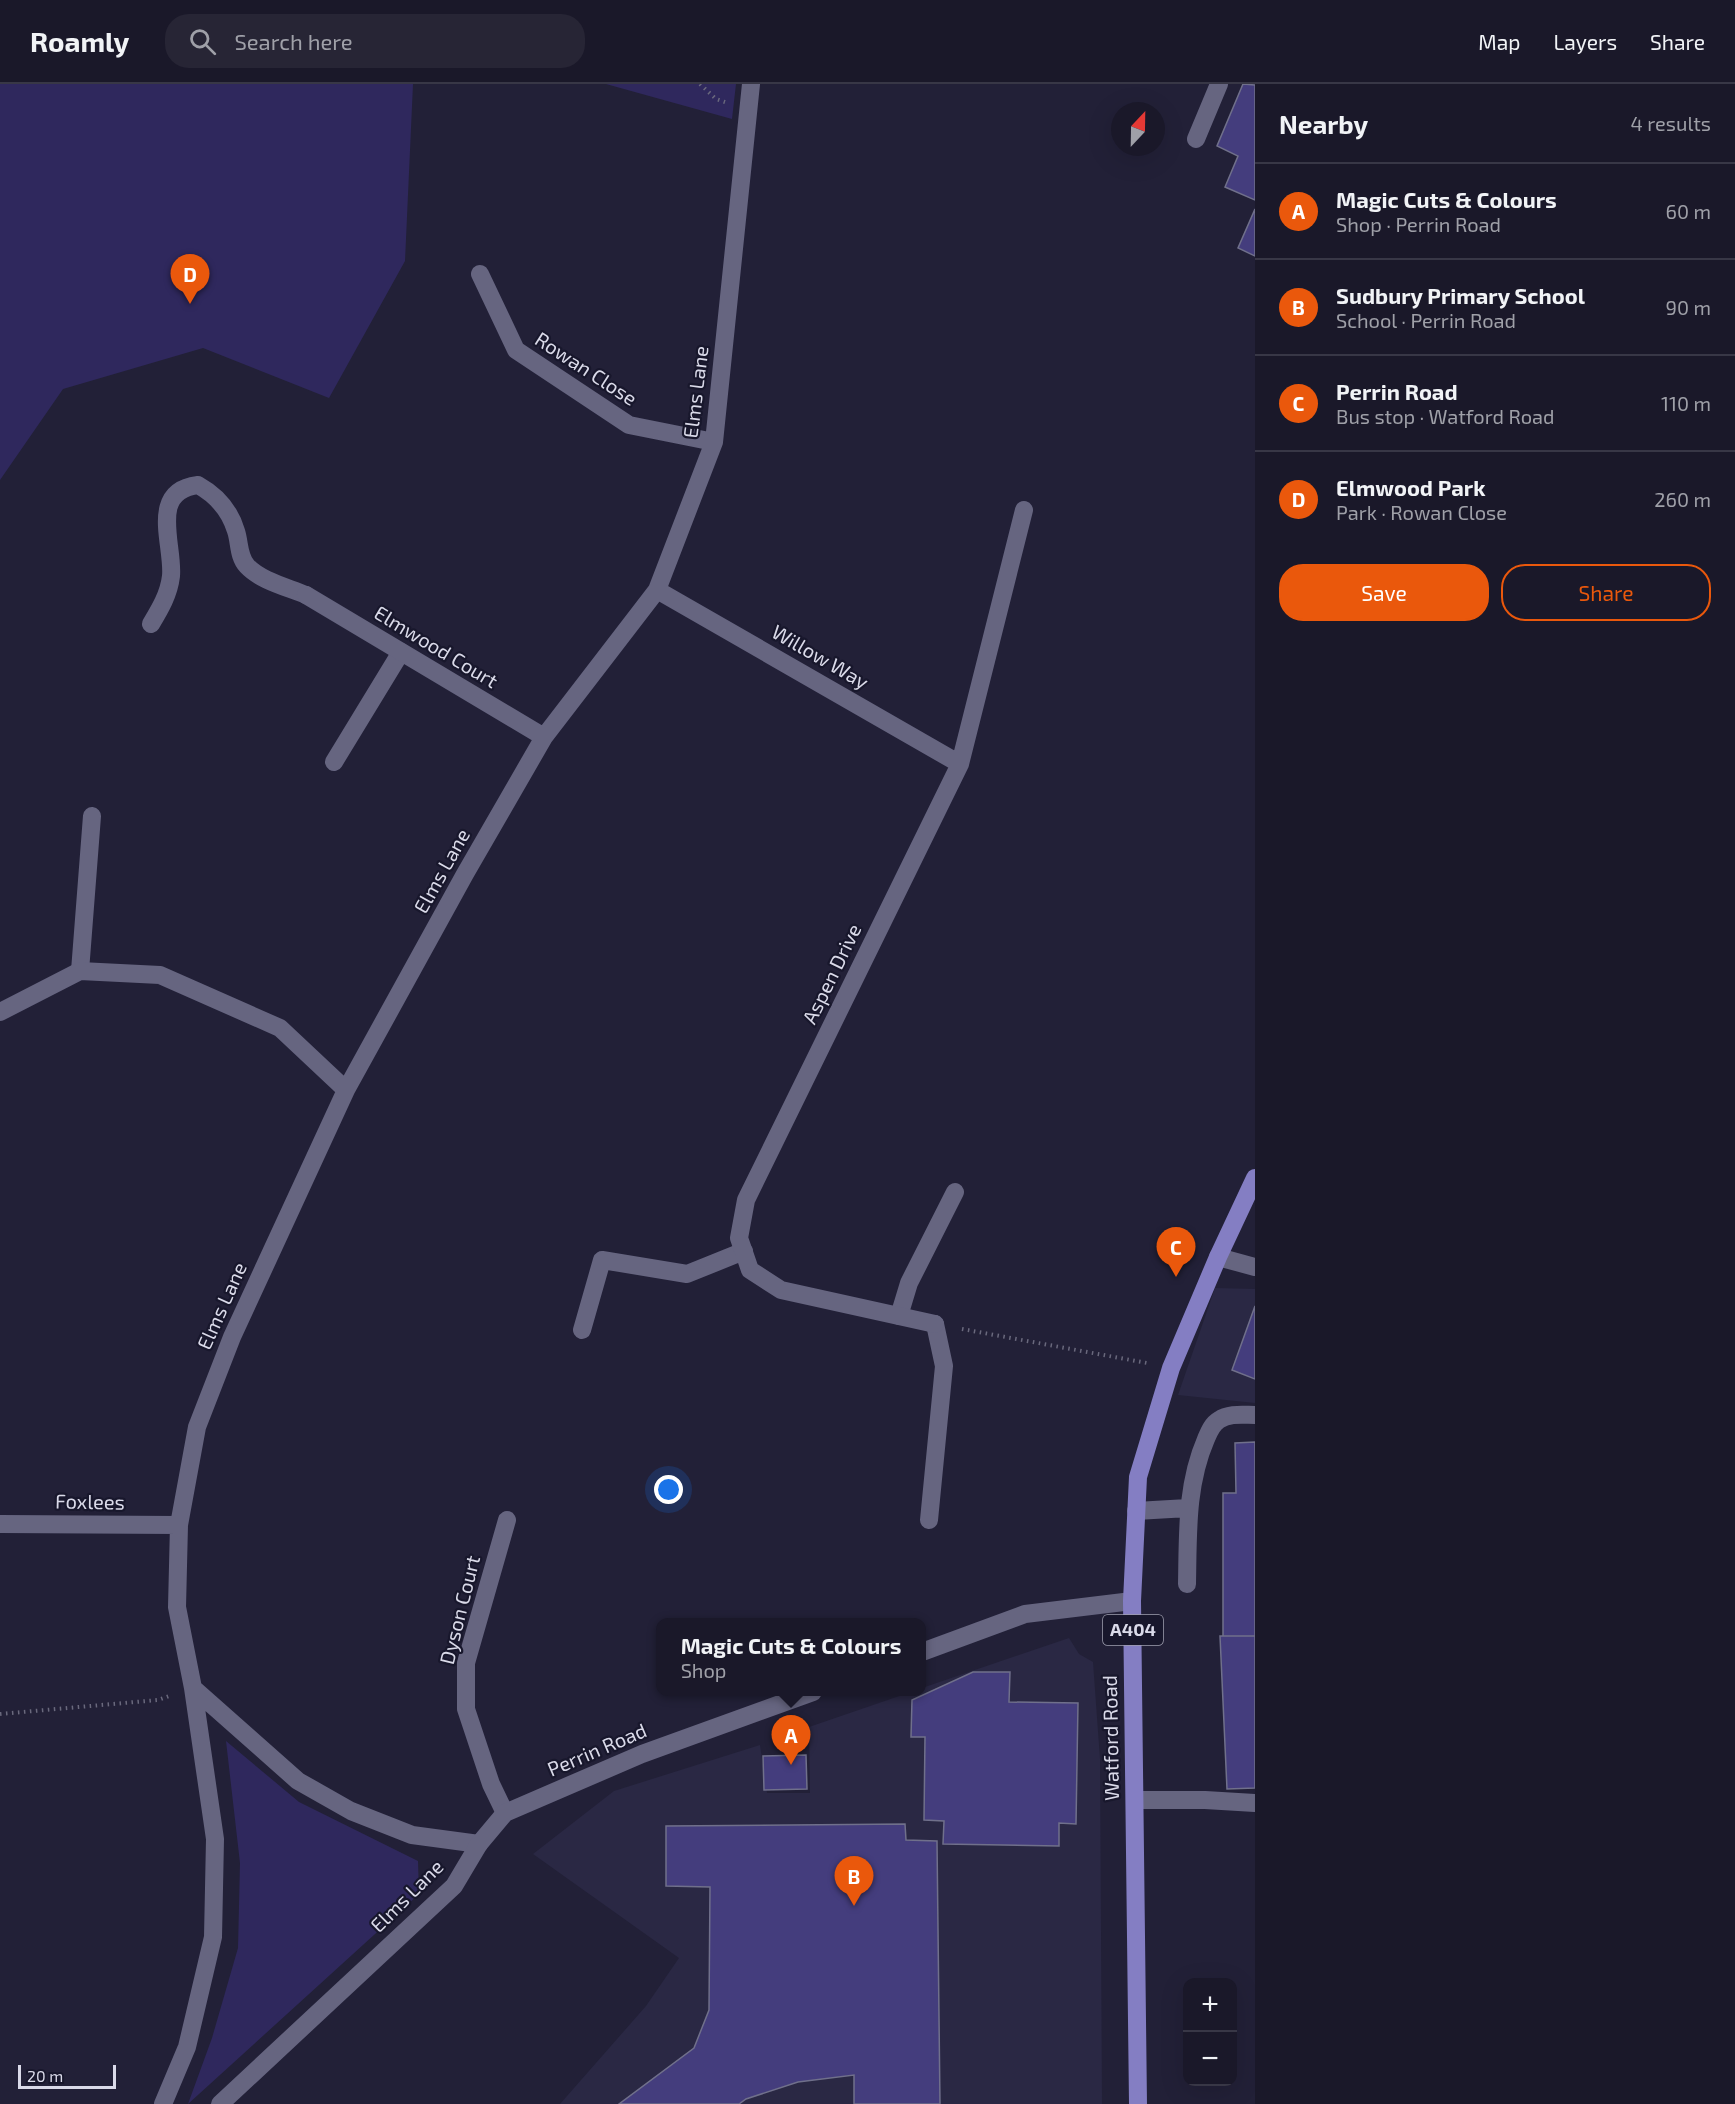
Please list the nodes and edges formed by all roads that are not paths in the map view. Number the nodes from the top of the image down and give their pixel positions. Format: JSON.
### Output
{"nodes":[{"id":1,"x":752,"y":84,"type":"edge"},
{"id":2,"x":1219,"y":84,"type":"edge"},
{"id":3,"x":1196,"y":139,"type":"dead end"},
{"id":4,"x":480,"y":274,"type":"dead end"},
{"id":5,"x":714,"y":442,"type":"junction"},
{"id":6,"x":1024,"y":510,"type":"dead end"},
{"id":7,"x":657,"y":590,"type":"junction"},
{"id":8,"x":151,"y":624,"type":"dead end"},
{"id":9,"x":401,"y":652,"type":"junction"},
{"id":10,"x":544,"y":738,"type":"junction"},
{"id":11,"x":334,"y":762,"type":"dead end"},
{"id":12,"x":960,"y":764,"type":"junction"},
{"id":13,"x":93,"y":816,"type":"dead end"},
{"id":14,"x":80,"y":971,"type":"junction"},
{"id":15,"x":0,"y":1012,"type":"edge"},
{"id":16,"x":346,"y":1090,"type":"junction"},
{"id":17,"x":1255,"y":1178,"type":"edge"},
{"id":18,"x":955,"y":1192,"type":"dead end"},
{"id":19,"x":744,"y":1251,"type":"junction"},
{"id":20,"x":1218,"y":1257,"type":"junction"},
{"id":21,"x":1255,"y":1267,"type":"edge"},
{"id":22,"x":899,"y":1316,"type":"junction"},
{"id":23,"x":582,"y":1330,"type":"dead end"},
{"id":24,"x":1255,"y":1415,"type":"edge"},
{"id":25,"x":1188,"y":1508,"type":"junction"},
{"id":26,"x":1136,"y":1511,"type":"junction"},
{"id":27,"x":929,"y":1520,"type":"dead end"},
{"id":28,"x":507,"y":1521,"type":"dead end"},
{"id":29,"x":0,"y":1524,"type":"edge"},
{"id":30,"x":179,"y":1525,"type":"junction"},
{"id":31,"x":1187,"y":1584,"type":"dead end"},
{"id":32,"x":1132,"y":1601,"type":"junction"},
{"id":33,"x":926,"y":1650,"type":"edge"},
{"id":34,"x":193,"y":1688,"type":"junction"},
{"id":35,"x":802,"y":1696,"type":"edge"},
{"id":36,"x":1134,"y":1800,"type":"junction"},
{"id":37,"x":1255,"y":1803,"type":"edge"},
{"id":38,"x":506,"y":1813,"type":"junction"},
{"id":39,"x":479,"y":1844,"type":"junction"},
{"id":40,"x":163,"y":2104,"type":"edge"},
{"id":41,"x":220,"y":2104,"type":"edge"},
{"id":42,"x":1138,"y":2104,"type":"edge"}],
"edges":[{"from":1,"to":5,"type":"street","name":"Elms Lane"},
{"from":2,"to":3,"type":"street"},
{"from":4,"to":5,"type":"street","name":"Rowan Close"},
{"from":5,"to":7,"type":"street","name":"Elms Lane"},
{"from":6,"to":12,"type":"street","name":"Aspen Drive"},
{"from":7,"to":10,"type":"street","name":"Elms Lane"},
{"from":7,"to":12,"type":"street","name":"Willow Way"},
{"from":8,"to":9,"type":"street","name":"Elmwood Court"},
{"from":9,"to":10,"type":"street","name":"Elmwood Court"},
{"from":9,"to":11,"type":"street"},
{"from":10,"to":16,"type":"street","name":"Elms Lane"},
{"from":12,"to":19,"type":"street","name":"Aspen Drive"},
{"from":13,"to":14,"type":"street"},
{"from":14,"to":15,"type":"street"},
{"from":14,"to":16,"type":"street"},
{"from":16,"to":30,"type":"street","name":"Elms Lane"},
{"from":17,"to":20,"type":"main road","name":"Watford Road","number":"A404"},
{"from":18,"to":22,"type":"street"},
{"from":19,"to":22,"type":"street","name":"Aspen Drive"},
{"from":19,"to":23,"type":"street"},
{"from":20,"to":21,"type":"street"},
{"from":20,"to":26,"type":"main road","name":"Watford Road","number":"A404"},
{"from":22,"to":27,"type":"street","name":"Aspen Drive"},
{"from":24,"to":25,"type":"street"},
{"from":25,"to":26,"type":"street"},
{"from":25,"to":31,"type":"street"},
{"from":26,"to":32,"type":"main road","name":"Watford Road","number":"A404"},
{"from":28,"to":38,"type":"street","name":"Dyson Court"},
{"from":29,"to":30,"type":"street","name":"Foxlees"},
{"from":30,"to":34,"type":"street","name":"Elms Lane"},
{"from":32,"to":33,"type":"street"},
{"from":32,"to":36,"type":"main road","name":"Watford Road","number":"A404"},
{"from":34,"to":39,"type":"street","name":"Elms Lane"},
{"from":34,"to":40,"type":"street","name":"Elms Lane"},
{"from":35,"to":38,"type":"street","name":"Perrin Road"},
{"from":36,"to":37,"type":"street"},
{"from":36,"to":42,"type":"main road","name":"Watford Road","number":"A404"},
{"from":38,"to":39,"type":"street","name":"Perrin Road"},
{"from":39,"to":41,"type":"street","name":"Elms Lane"}]}
